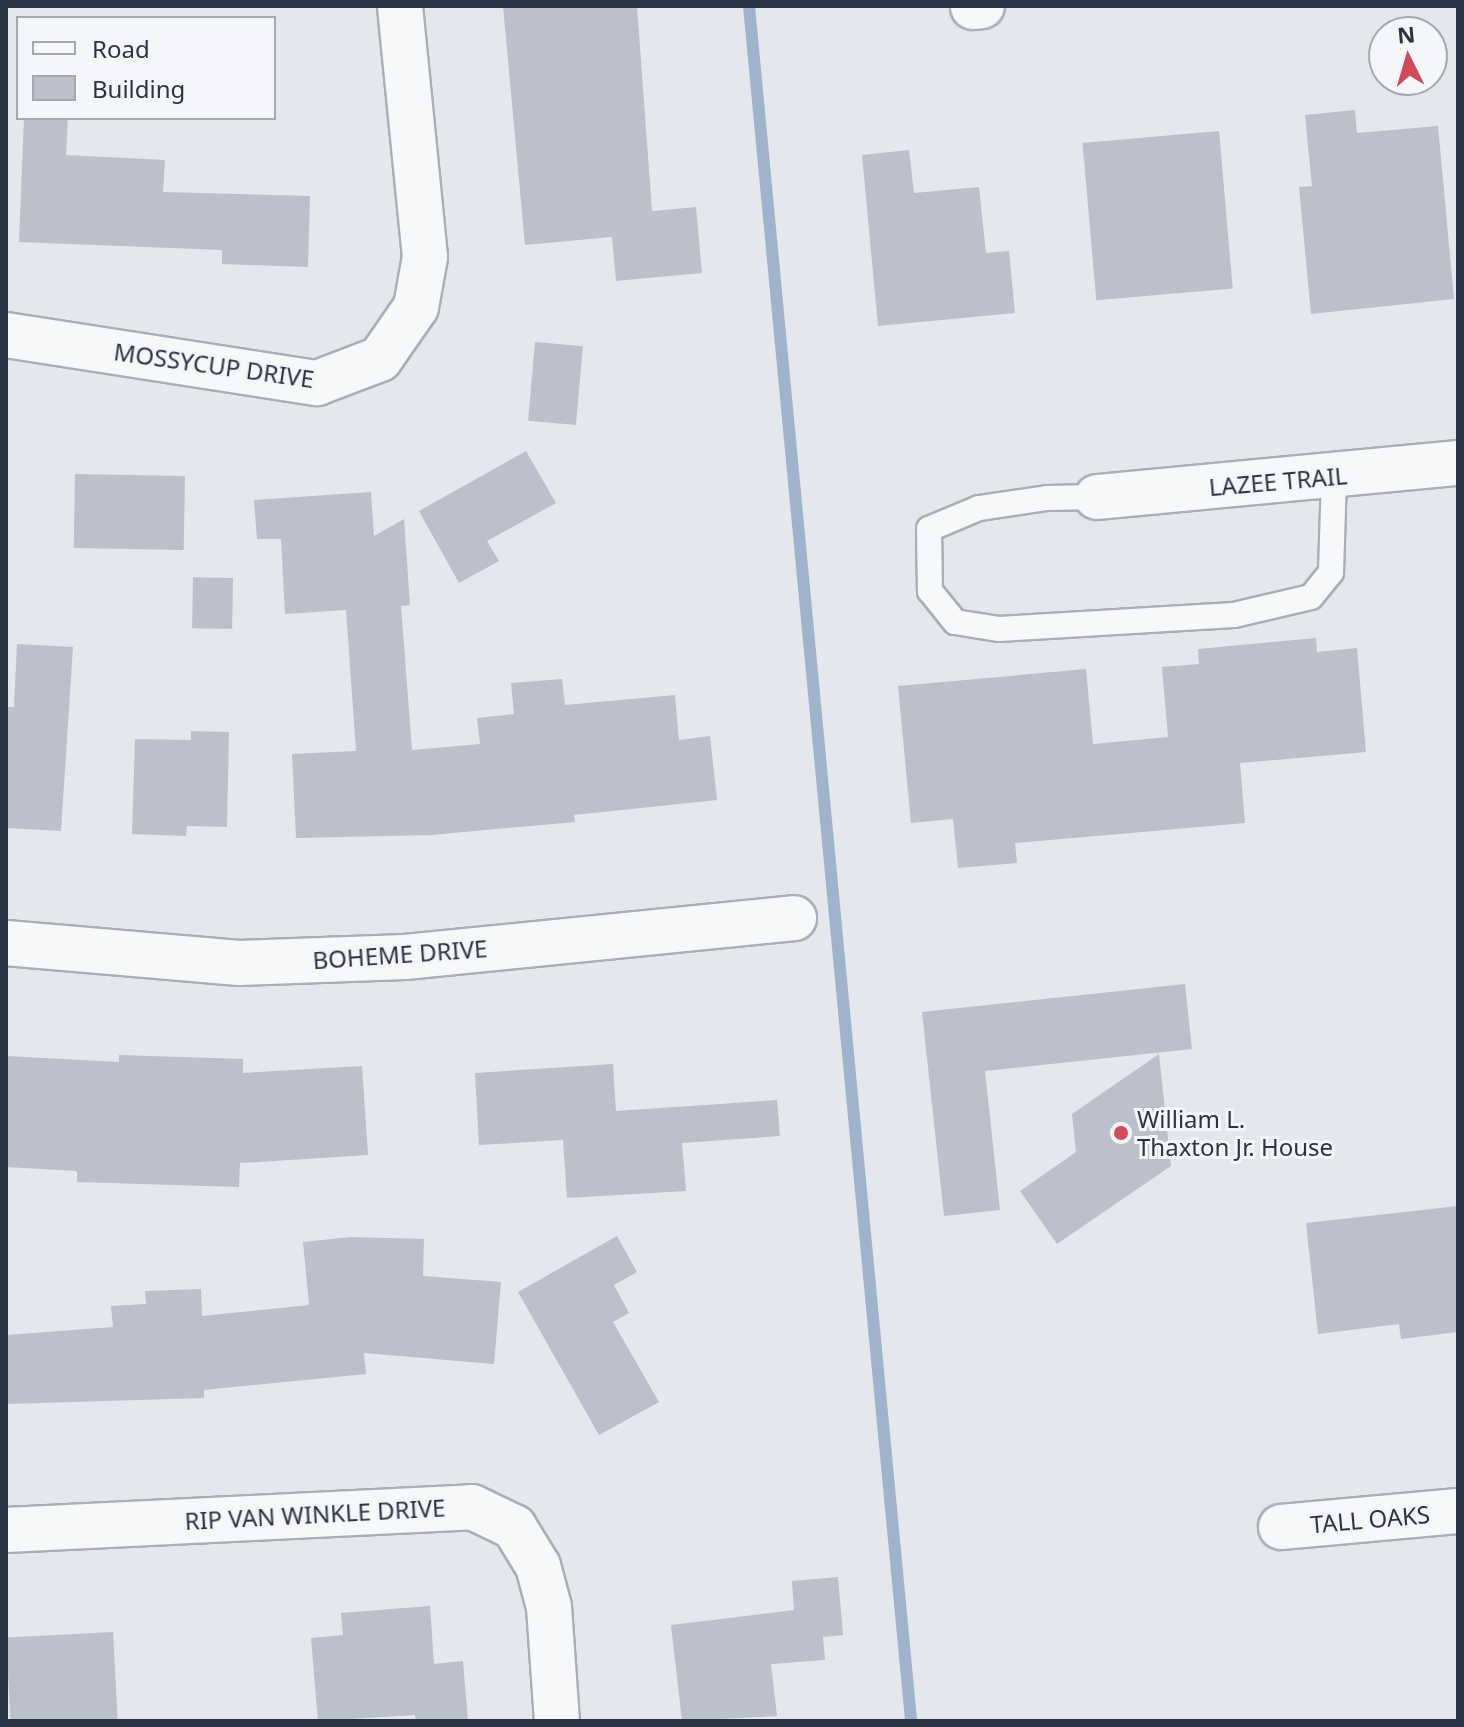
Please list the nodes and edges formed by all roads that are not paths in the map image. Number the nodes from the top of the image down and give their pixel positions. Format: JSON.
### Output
{"nodes":[{"id":1,"x":400,"y":6,"type":"edge"},
{"id":2,"x":982,"y":6,"type":"edge"},
{"id":3,"x":973,"y":7,"type":"edge"},
{"id":4,"x":6,"y":335,"type":"edge"},
{"id":5,"x":1458,"y":463,"type":"edge"},
{"id":6,"x":1334,"y":475,"type":"junction"},
{"id":7,"x":1097,"y":497,"type":"joint"},
{"id":8,"x":794,"y":918,"type":"dead end"},
{"id":9,"x":6,"y":943,"type":"edge"},
{"id":10,"x":1458,"y":1511,"type":"edge"},
{"id":11,"x":1281,"y":1527,"type":"dead end"},
{"id":12,"x":6,"y":1530,"type":"edge"},
{"id":13,"x":557,"y":1721,"type":"edge"}],
"edges":[{"from":1,"to":4,"type":"street","name":"MOSSYCUP DRIVE"},
{"from":2,"to":3,"type":"street"},
{"from":5,"to":6,"type":"street","name":"LAZEE TRAIL"},
{"from":6,"to":7,"type":"street","name":"LAZEE TRAIL"},
{"from":6,"to":7,"type":"lane"},
{"from":8,"to":9,"type":"street","name":"BOHEME DRIVE"},
{"from":10,"to":11,"type":"street","name":"TALL OAKS"},
{"from":12,"to":13,"type":"street","name":"RIP VAN WINKLE DRIVE"}]}
